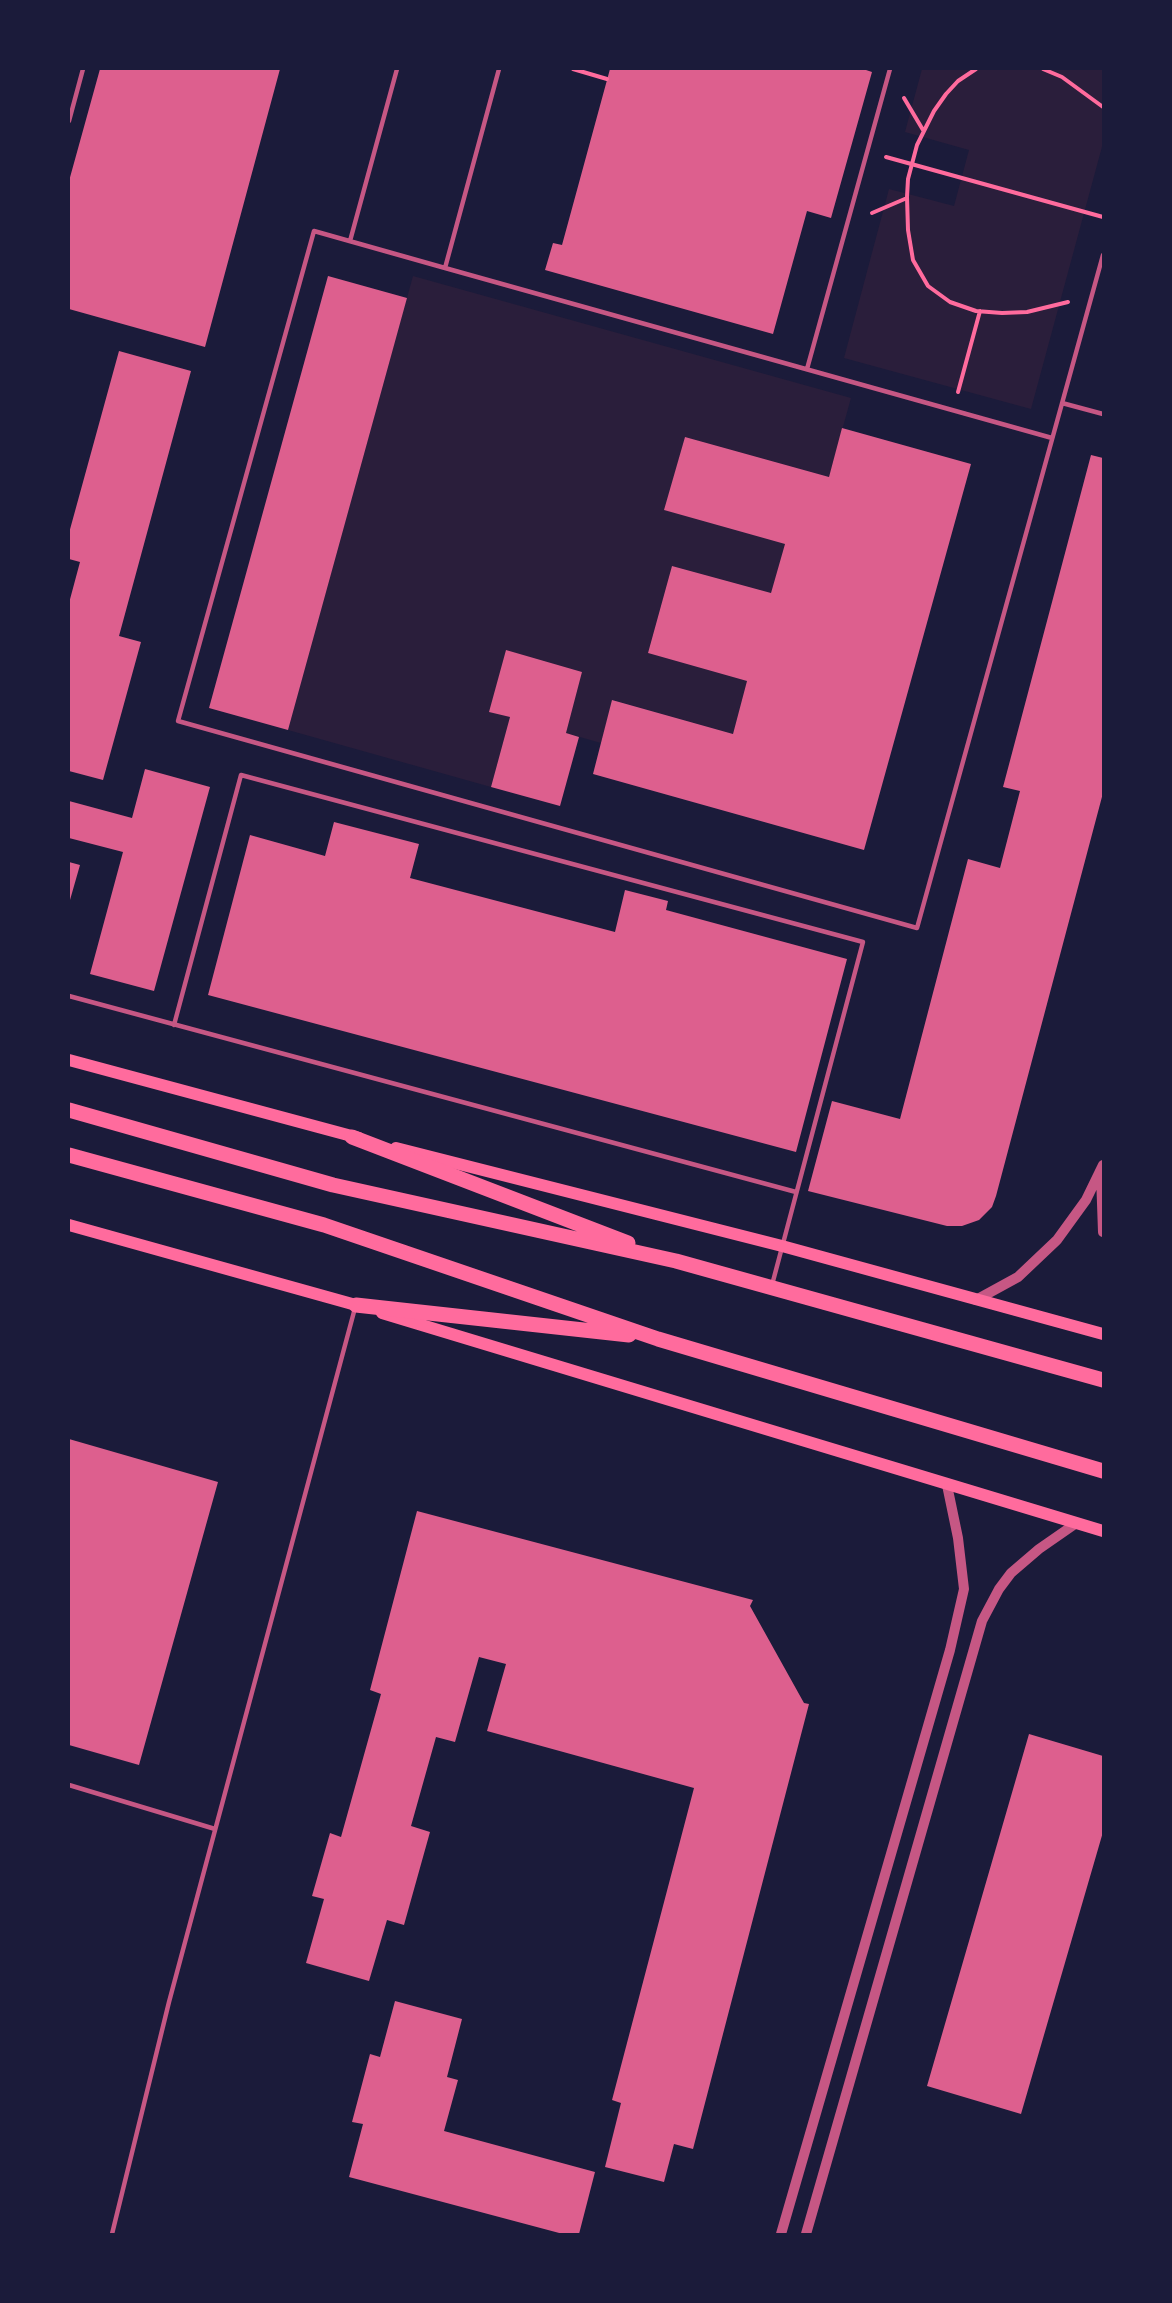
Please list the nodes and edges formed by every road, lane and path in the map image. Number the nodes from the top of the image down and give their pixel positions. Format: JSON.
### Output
{"nodes":[{"id":1,"x":83,"y":69,"type":"edge"},
{"id":2,"x":397,"y":69,"type":"edge"},
{"id":3,"x":499,"y":69,"type":"edge"},
{"id":4,"x":573,"y":69,"type":"edge"},
{"id":5,"x":976,"y":69,"type":"edge"},
{"id":6,"x":1045,"y":69,"type":"edge"},
{"id":7,"x":890,"y":70,"type":"edge"},
{"id":8,"x":607,"y":79,"type":"dead end"},
{"id":9,"x":1103,"y":108,"type":"edge"},
{"id":10,"x":69,"y":121,"type":"edge"},
{"id":11,"x":923,"y":131,"type":"junction"},
{"id":12,"x":867,"y":151,"type":"junction"},
{"id":13,"x":911,"y":164,"type":"junction"},
{"id":14,"x":907,"y":197,"type":"junction"},
{"id":15,"x":1103,"y":217,"type":"edge"},
{"id":16,"x":847,"y":224,"type":"junction"},
{"id":17,"x":350,"y":241,"type":"junction"},
{"id":18,"x":1103,"y":255,"type":"edge"},
{"id":19,"x":444,"y":268,"type":"junction"},
{"id":20,"x":1092,"y":297,"type":"junction"},
{"id":21,"x":980,"y":311,"type":"junction"},
{"id":22,"x":807,"y":369,"type":"junction"},
{"id":23,"x":1062,"y":403,"type":"junction"},
{"id":24,"x":953,"y":410,"type":"junction"},
{"id":25,"x":1103,"y":414,"type":"edge"},
{"id":26,"x":1052,"y":438,"type":"junction"},
{"id":27,"x":69,"y":996,"type":"edge"},
{"id":28,"x":174,"y":1025,"type":"junction"},
{"id":29,"x":69,"y":1060,"type":"edge"},
{"id":30,"x":69,"y":1110,"type":"edge"},
{"id":31,"x":352,"y":1137,"type":"junction"},
{"id":32,"x":69,"y":1155,"type":"edge"},
{"id":33,"x":1102,"y":1168,"type":"edge"},
{"id":34,"x":796,"y":1192,"type":"junction"},
{"id":35,"x":69,"y":1225,"type":"edge"},
{"id":36,"x":1103,"y":1232,"type":"edge"},
{"id":37,"x":782,"y":1246,"type":"junction"},
{"id":38,"x":676,"y":1261,"type":"junction"},
{"id":39,"x":771,"y":1288,"type":"junction"},
{"id":40,"x":976,"y":1300,"type":"junction"},
{"id":41,"x":356,"y":1305,"type":"junction"},
{"id":42,"x":1103,"y":1334,"type":"edge"},
{"id":43,"x":658,"y":1339,"type":"junction"},
{"id":44,"x":1103,"y":1380,"type":"edge"},
{"id":45,"x":1103,"y":1471,"type":"edge"},
{"id":46,"x":947,"y":1485,"type":"junction"},
{"id":47,"x":1075,"y":1524,"type":"junction"},
{"id":48,"x":1103,"y":1531,"type":"edge"},
{"id":49,"x":69,"y":1785,"type":"edge"},
{"id":50,"x":215,"y":1829,"type":"junction"},
{"id":51,"x":112,"y":2234,"type":"edge"},
{"id":52,"x":781,"y":2234,"type":"edge"},
{"id":53,"x":806,"y":2234,"type":"edge"}],
"edges":[{"from":1,"to":10,"type":"lane"},
{"from":2,"to":17,"type":"lane"},
{"from":3,"to":19,"type":"lane"},
{"from":4,"to":8,"type":"path"},
{"from":5,"to":11,"type":"path"},
{"from":6,"to":9,"type":"path"},
{"from":7,"to":11,"type":"path"},
{"from":7,"to":12,"type":"lane"},
{"from":11,"to":13,"type":"path"},
{"from":12,"to":13,"type":"path"},
{"from":12,"to":16,"type":"lane"},
{"from":13,"to":14,"type":"path"},
{"from":13,"to":15,"type":"path"},
{"from":14,"to":16,"type":"path"},
{"from":14,"to":21,"type":"path"},
{"from":16,"to":22,"type":"lane"},
{"from":17,"to":19,"type":"lane"},
{"from":17,"to":26,"type":"lane"},
{"from":18,"to":20,"type":"lane"},
{"from":19,"to":22,"type":"lane"},
{"from":20,"to":21,"type":"path"},
{"from":20,"to":23,"type":"lane"},
{"from":21,"to":24,"type":"path"},
{"from":22,"to":24,"type":"lane"},
{"from":23,"to":25,"type":"lane"},
{"from":23,"to":26,"type":"lane"},
{"from":24,"to":26,"type":"lane"},
{"from":27,"to":28,"type":"lane"},
{"from":28,"to":34,"type":"lane"},
{"from":28,"to":34,"type":"lane"},
{"from":29,"to":31,"type":"main road"},
{"from":30,"to":38,"type":"main road"},
{"from":31,"to":37,"type":"main road"},
{"from":31,"to":38,"type":"main road"},
{"from":32,"to":43,"type":"main road"},
{"from":33,"to":36,"type":"street"},
{"from":33,"to":40,"type":"street"},
{"from":34,"to":37,"type":"lane"},
{"from":35,"to":41,"type":"main road"},
{"from":37,"to":39,"type":"lane"},
{"from":37,"to":40,"type":"main road"},
{"from":38,"to":39,"type":"main road"},
{"from":39,"to":44,"type":"main road"},
{"from":40,"to":42,"type":"main road"},
{"from":41,"to":43,"type":"main road"},
{"from":41,"to":46,"type":"main road"},
{"from":41,"to":50,"type":"lane"},
{"from":43,"to":45,"type":"main road"},
{"from":46,"to":47,"type":"main road"},
{"from":46,"to":52,"type":"street"},
{"from":47,"to":48,"type":"main road"},
{"from":47,"to":53,"type":"street"},
{"from":49,"to":50,"type":"lane"},
{"from":50,"to":51,"type":"lane"}]}
